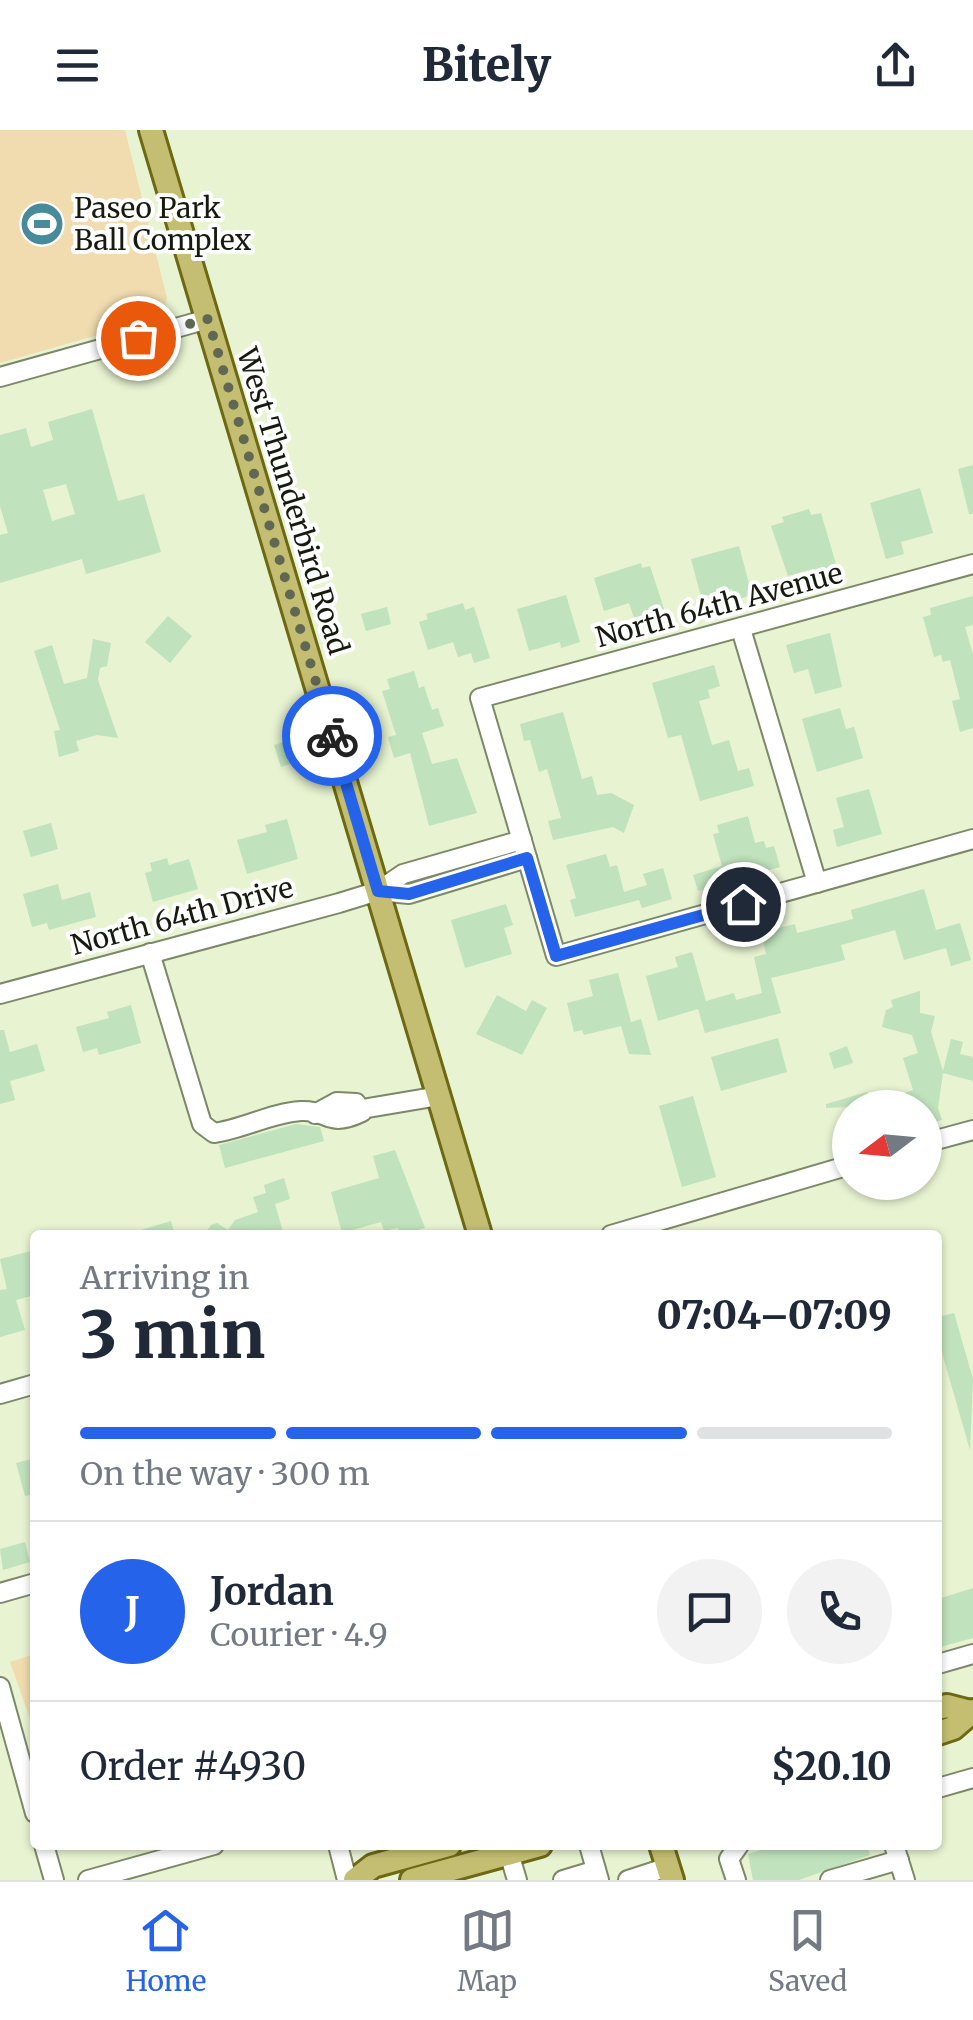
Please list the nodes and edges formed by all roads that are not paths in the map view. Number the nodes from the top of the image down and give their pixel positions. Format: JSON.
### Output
{"nodes":[{"id":1,"x":151,"y":130,"type":"edge"},
{"id":2,"x":208,"y":319,"type":"junction"},
{"id":3,"x":0,"y":377,"type":"edge"},
{"id":4,"x":973,"y":564,"type":"edge"},
{"id":5,"x":740,"y":630,"type":"junction"},
{"id":6,"x":973,"y":839,"type":"edge"},
{"id":7,"x":524,"y":849,"type":"junction"},
{"id":8,"x":818,"y":883,"type":"junction"},
{"id":9,"x":378,"y":891,"type":"junction"},
{"id":10,"x":150,"y":953,"type":"junction"},
{"id":11,"x":0,"y":994,"type":"edge"},
{"id":12,"x":439,"y":1096,"type":"junction"},
{"id":13,"x":973,"y":1130,"type":"edge"},
{"id":14,"x":942,"y":1139,"type":"edge"},
{"id":15,"x":832,"y":1170,"type":"edge"},
{"id":16,"x":479,"y":1230,"type":"edge"},
{"id":17,"x":628,"y":1230,"type":"edge"},
{"id":18,"x":30,"y":1385,"type":"edge"},
{"id":19,"x":0,"y":1394,"type":"edge"},
{"id":20,"x":30,"y":1584,"type":"edge"},
{"id":21,"x":0,"y":1593,"type":"edge"},
{"id":22,"x":973,"y":1654,"type":"edge"},
{"id":23,"x":942,"y":1663,"type":"edge"},
{"id":24,"x":0,"y":1687,"type":"edge"},
{"id":25,"x":942,"y":1707,"type":"edge"},
{"id":26,"x":971,"y":1711,"type":"edge"},
{"id":27,"x":942,"y":1731,"type":"edge"},
{"id":28,"x":28,"y":1762,"type":"edge"},
{"id":29,"x":973,"y":1778,"type":"edge"},
{"id":30,"x":942,"y":1787,"type":"edge"},
{"id":31,"x":45,"y":1850,"type":"edge"},
{"id":32,"x":339,"y":1850,"type":"edge"},
{"id":33,"x":431,"y":1850,"type":"edge"},
{"id":34,"x":521,"y":1850,"type":"edge"},
{"id":35,"x":590,"y":1850,"type":"edge"},
{"id":36,"x":736,"y":1850,"type":"edge"},
{"id":37,"x":169,"y":1851,"type":"edge"},
{"id":38,"x":896,"y":1852,"type":"edge"},
{"id":39,"x":509,"y":1853,"type":"junction"},
{"id":40,"x":667,"y":1864,"type":"edge"},
{"id":41,"x":598,"y":1875,"type":"edge"},
{"id":42,"x":54,"y":1880,"type":"edge"},
{"id":43,"x":88,"y":1880,"type":"edge"},
{"id":44,"x":347,"y":1880,"type":"edge"},
{"id":45,"x":356,"y":1880,"type":"edge"},
{"id":46,"x":412,"y":1880,"type":"edge"},
{"id":47,"x":517,"y":1880,"type":"edge"},
{"id":48,"x":564,"y":1880,"type":"edge"},
{"id":49,"x":628,"y":1880,"type":"edge"},
{"id":50,"x":736,"y":1880,"type":"edge"},
{"id":51,"x":830,"y":1880,"type":"edge"},
{"id":52,"x":905,"y":1880,"type":"edge"}],
"edges":[{"from":1,"to":2,"type":"main road","name":"West Thunderbird Road"},
{"from":2,"to":3,"type":"street"},
{"from":2,"to":9,"type":"main road","name":"West Thunderbird Road"},
{"from":4,"to":5,"type":"street","name":"North 64th Avenue"},
{"from":5,"to":7,"type":"street","name":"North 64th Avenue"},
{"from":5,"to":8,"type":"street"},
{"from":6,"to":8,"type":"street"},
{"from":7,"to":8,"type":"street"},
{"from":7,"to":9,"type":"street","name":"North 64th Drive"},
{"from":9,"to":10,"type":"street","name":"North 64th Drive"},
{"from":9,"to":12,"type":"main road","name":"West Thunderbird Road"},
{"from":10,"to":11,"type":"street","name":"North 64th Drive"},
{"from":10,"to":12,"type":"street"},
{"from":12,"to":16,"type":"main road","name":"West Thunderbird Road"},
{"from":13,"to":14,"type":"street"},
{"from":15,"to":17,"type":"street"},
{"from":18,"to":19,"type":"street"},
{"from":20,"to":21,"type":"street"},
{"from":22,"to":23,"type":"street"},
{"from":24,"to":28,"type":"street"},
{"from":25,"to":26,"type":"main road"},
{"from":26,"to":27,"type":"main road"},
{"from":29,"to":30,"type":"street"},
{"from":31,"to":42,"type":"street"},
{"from":32,"to":44,"type":"street"},
{"from":33,"to":45,"type":"main road"},
{"from":34,"to":39,"type":"main road"},
{"from":35,"to":41,"type":"street"},
{"from":36,"to":50,"type":"street"},
{"from":37,"to":43,"type":"street"},
{"from":38,"to":51,"type":"street"},
{"from":38,"to":52,"type":"street"},
{"from":39,"to":46,"type":"main road"},
{"from":39,"to":47,"type":"street"},
{"from":40,"to":49,"type":"street"},
{"from":41,"to":48,"type":"street"}]}
